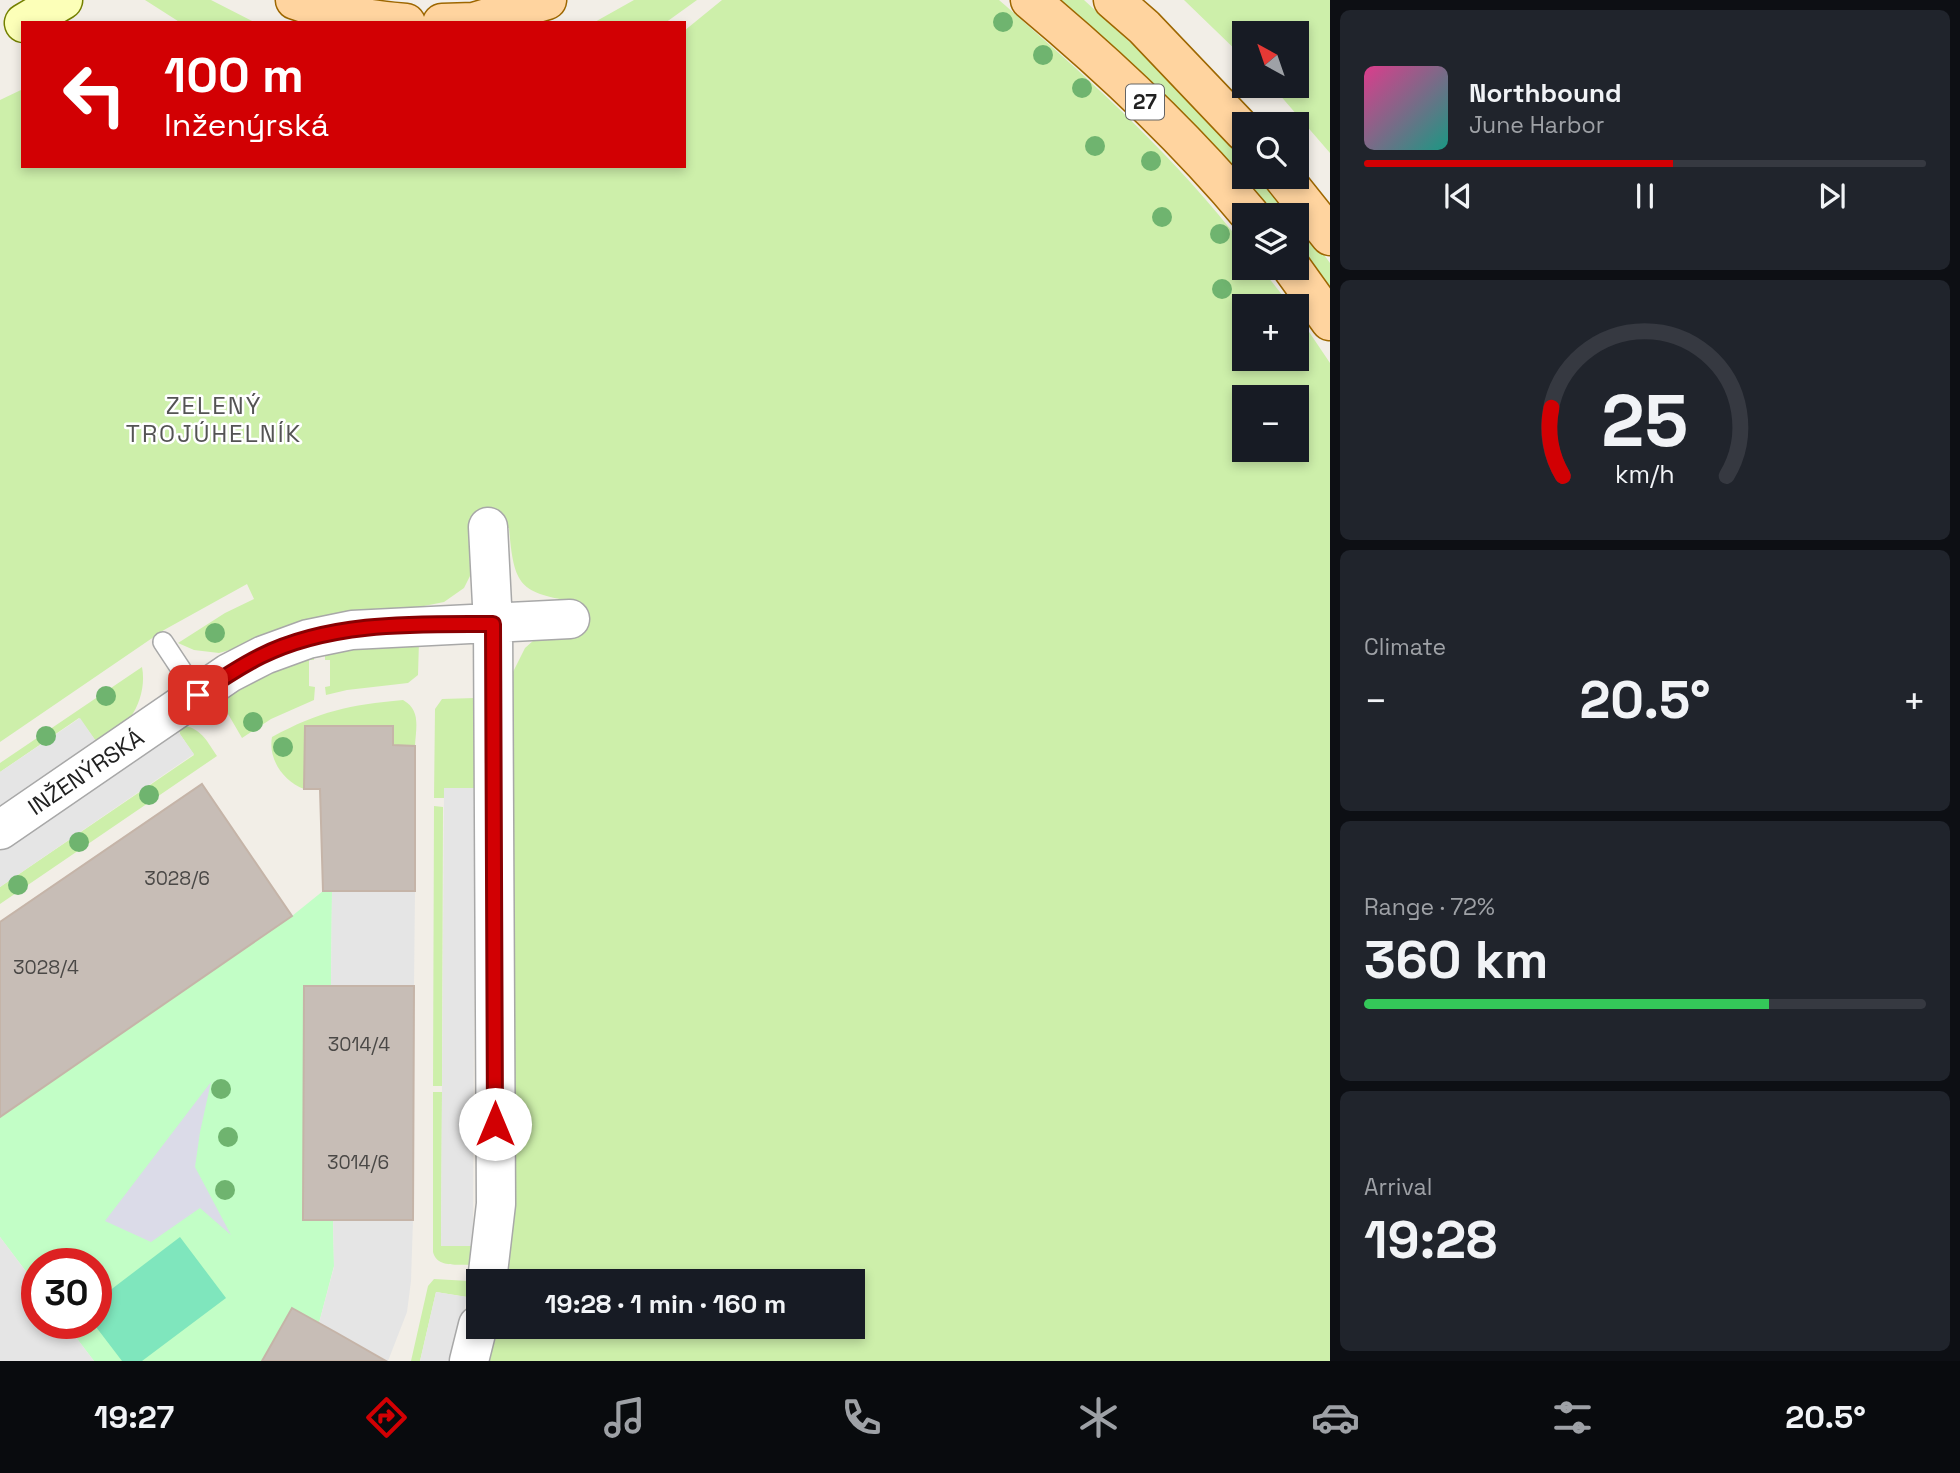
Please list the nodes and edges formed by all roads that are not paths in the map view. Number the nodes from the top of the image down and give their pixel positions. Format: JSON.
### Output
{"nodes":[{"id":1,"x":63,"y":0,"type":"edge"},
{"id":2,"x":295,"y":0,"type":"edge"},
{"id":3,"x":547,"y":0,"type":"edge"},
{"id":4,"x":1030,"y":0,"type":"edge"},
{"id":5,"x":1113,"y":0,"type":"edge"},
{"id":6,"x":26,"y":21,"type":"edge"},
{"id":7,"x":384,"y":21,"type":"edge"},
{"id":8,"x":477,"y":21,"type":"edge"},
{"id":9,"x":21,"y":24,"type":"edge"},
{"id":10,"x":0,"y":36,"type":"edge"},
{"id":11,"x":1232,"y":119,"type":"edge"},
{"id":12,"x":1293,"y":189,"type":"edge"},
{"id":13,"x":1239,"y":203,"type":"edge"},
{"id":14,"x":1330,"y":236,"type":"edge"},
{"id":15,"x":1301,"y":280,"type":"edge"},
{"id":16,"x":1330,"y":321,"type":"edge"},
{"id":17,"x":488,"y":527,"type":"dead end"},
{"id":18,"x":570,"y":619,"type":"dead end"},
{"id":19,"x":493,"y":624,"type":"junction"},
{"id":20,"x":163,"y":642,"type":"dead end"},
{"id":21,"x":198,"y":695,"type":"junction"},
{"id":22,"x":0,"y":830,"type":"edge"},
{"id":23,"x":488,"y":1269,"type":"edge"},
{"id":24,"x":474,"y":1339,"type":"edge"},
{"id":25,"x":469,"y":1361,"type":"edge"}],
"edges":[{"from":1,"to":6,"type":"main road"},
{"from":2,"to":7,"type":"main road"},
{"from":3,"to":8,"type":"main road"},
{"from":4,"to":13,"type":"main road","number":"27"},
{"from":5,"to":11,"type":"main road","number":"27"},
{"from":9,"to":10,"type":"main road"},
{"from":12,"to":14,"type":"main road"},
{"from":15,"to":16,"type":"main road"},
{"from":17,"to":19,"type":"street"},
{"from":18,"to":19,"type":"street","name":"INŽENÝRSKÁ"},
{"from":19,"to":21,"type":"street","name":"INŽENÝRSKÁ"},
{"from":19,"to":23,"type":"street"},
{"from":20,"to":21,"type":"lane"},
{"from":21,"to":22,"type":"street","name":"INŽENÝRSKÁ"},
{"from":24,"to":25,"type":"street"}]}
